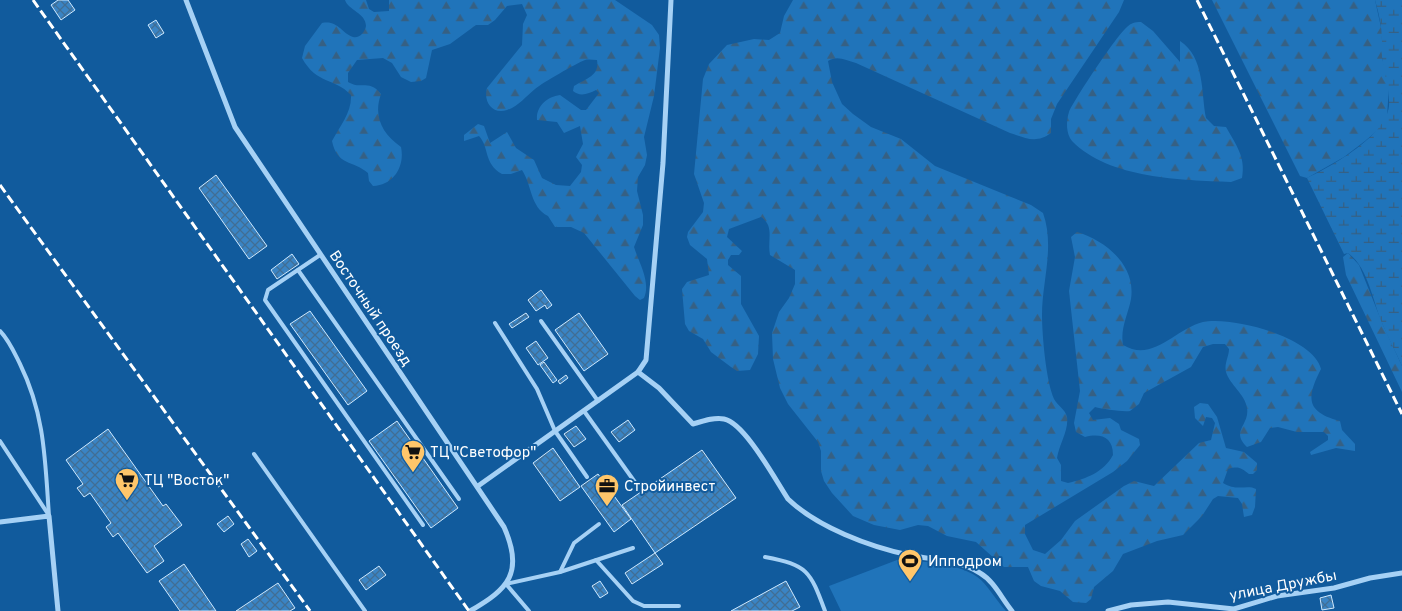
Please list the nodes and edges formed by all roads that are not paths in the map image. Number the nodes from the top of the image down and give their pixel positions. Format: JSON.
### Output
{"nodes":[{"id":1,"x":186,"y":0,"type":"edge"},
{"id":2,"x":672,"y":0,"type":"edge"},
{"id":3,"x":320,"y":254,"type":"junction"},
{"id":4,"x":298,"y":270,"type":"junction"},
{"id":5,"x":541,"y":321,"type":"dead end"},
{"id":6,"x":495,"y":324,"type":"dead end"},
{"id":7,"x":0,"y":331,"type":"edge"},
{"id":8,"x":638,"y":372,"type":"junction"},
{"id":9,"x":598,"y":401,"type":"junction"},
{"id":10,"x":584,"y":411,"type":"junction"},
{"id":11,"x":555,"y":431,"type":"junction"},
{"id":12,"x":0,"y":442,"type":"edge"},
{"id":13,"x":254,"y":454,"type":"dead end"},
{"id":14,"x":587,"y":477,"type":"dead end"},
{"id":15,"x":637,"y":485,"type":"dead end"},
{"id":16,"x":478,"y":486,"type":"junction"},
{"id":17,"x":459,"y":499,"type":"dead end"},
{"id":18,"x":50,"y":516,"type":"junction"},
{"id":19,"x":0,"y":522,"type":"edge"},
{"id":20,"x":423,"y":524,"type":"dead end"},
{"id":21,"x":599,"y":524,"type":"dead end"},
{"id":22,"x":633,"y":548,"type":"dead end"},
{"id":23,"x":766,"y":557,"type":"dead end"},
{"id":24,"x":596,"y":560,"type":"junction"},
{"id":25,"x":560,"y":572,"type":"junction"},
{"id":26,"x":1402,"y":573,"type":"edge"},
{"id":27,"x":506,"y":584,"type":"junction"},
{"id":28,"x":679,"y":606,"type":"dead end"},
{"id":29,"x":58,"y":611,"type":"edge"},
{"id":30,"x":365,"y":611,"type":"edge"},
{"id":31,"x":470,"y":611,"type":"edge"},
{"id":32,"x":529,"y":611,"type":"edge"},
{"id":33,"x":825,"y":611,"type":"edge"},
{"id":34,"x":1012,"y":611,"type":"edge"},
{"id":35,"x":1108,"y":611,"type":"edge"}],
"edges":[{"from":1,"to":3,"type":"street","name":"Восточный проезд"},
{"from":2,"to":8,"type":"street"},
{"from":3,"to":4,"type":"lane"},
{"from":3,"to":16,"type":"street","name":"Восточный проезд"},
{"from":4,"to":17,"type":"lane"},
{"from":4,"to":20,"type":"lane"},
{"from":5,"to":9,"type":"lane"},
{"from":6,"to":11,"type":"lane"},
{"from":7,"to":18,"type":"lane"},
{"from":8,"to":9,"type":"street"},
{"from":8,"to":34,"type":"street"},
{"from":9,"to":10,"type":"street"},
{"from":10,"to":11,"type":"street"},
{"from":10,"to":15,"type":"lane"},
{"from":11,"to":14,"type":"lane"},
{"from":11,"to":16,"type":"street"},
{"from":12,"to":18,"type":"lane"},
{"from":13,"to":30,"type":"lane"},
{"from":16,"to":27,"type":"street","name":"Восточный проезд"},
{"from":18,"to":19,"type":"street"},
{"from":18,"to":29,"type":"street"},
{"from":21,"to":25,"type":"lane"},
{"from":22,"to":24,"type":"lane"},
{"from":23,"to":33,"type":"lane"},
{"from":24,"to":25,"type":"lane"},
{"from":24,"to":28,"type":"lane"},
{"from":25,"to":27,"type":"lane"},
{"from":26,"to":35,"type":"street","name":"улица Дружбы"},
{"from":27,"to":31,"type":"street"},
{"from":27,"to":32,"type":"lane"}]}
